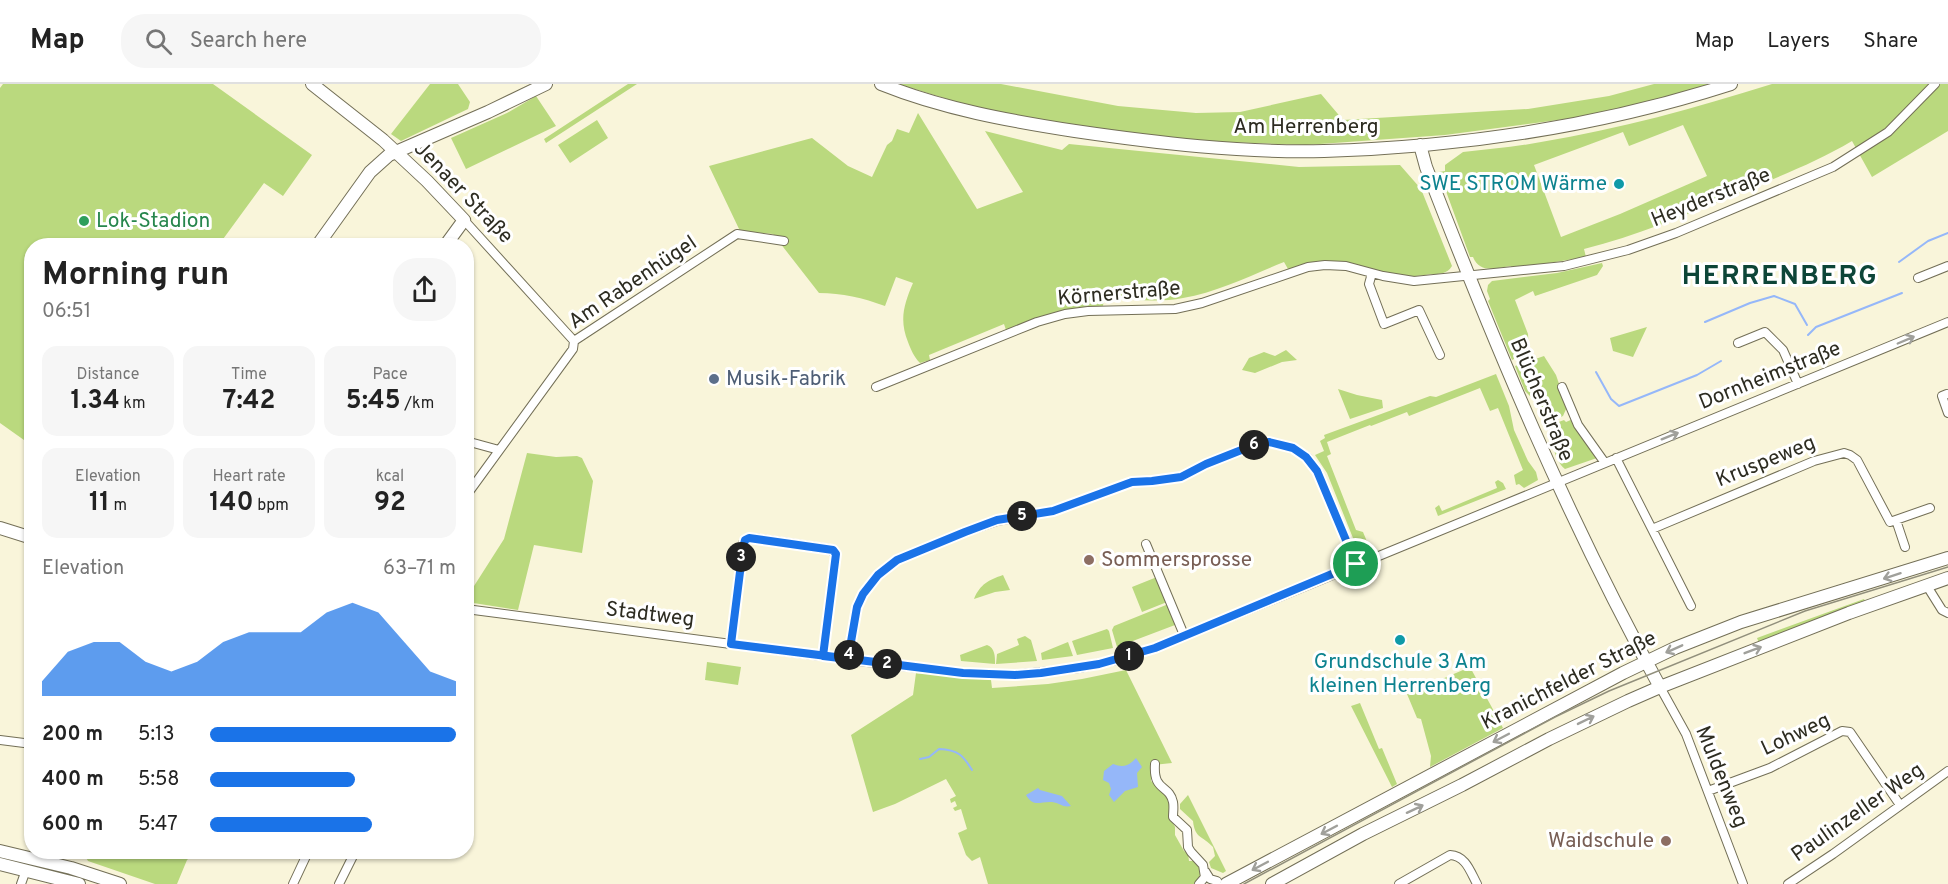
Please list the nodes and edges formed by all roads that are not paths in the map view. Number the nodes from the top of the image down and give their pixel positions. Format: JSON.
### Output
{"nodes":[{"id":1,"x":312,"y":84,"type":"edge"},
{"id":2,"x":546,"y":84,"type":"edge"},
{"id":3,"x":881,"y":84,"type":"edge"},
{"id":4,"x":1731,"y":84,"type":"edge"},
{"id":5,"x":1935,"y":84,"type":"edge"},
{"id":6,"x":1420,"y":145,"type":"junction"},
{"id":7,"x":396,"y":152,"type":"junction"},
{"id":8,"x":464,"y":220,"type":"junction"},
{"id":9,"x":323,"y":238,"type":"edge"},
{"id":10,"x":452,"y":238,"type":"edge"},
{"id":11,"x":784,"y":241,"type":"dead end"},
{"id":12,"x":1948,"y":266,"type":"edge"},
{"id":13,"x":1372,"y":273,"type":"junction"},
{"id":14,"x":1469,"y":277,"type":"junction"},
{"id":15,"x":1917,"y":278,"type":"dead end"},
{"id":16,"x":1948,"y":322,"type":"edge"},
{"id":17,"x":574,"y":340,"type":"junction"},
{"id":18,"x":1738,"y":343,"type":"dead end"},
{"id":19,"x":1440,"y":355,"type":"dead end"},
{"id":20,"x":1798,"y":384,"type":"junction"},
{"id":21,"x":876,"y":387,"type":"dead end"},
{"id":22,"x":1562,"y":387,"type":"dead end"},
{"id":23,"x":1947,"y":394,"type":"edge"},
{"id":24,"x":1948,"y":412,"type":"edge"},
{"id":25,"x":474,"y":443,"type":"edge"},
{"id":26,"x":499,"y":450,"type":"junction"},
{"id":27,"x":1616,"y":458,"type":"junction"},
{"id":28,"x":1605,"y":463,"type":"junction"},
{"id":29,"x":1556,"y":483,"type":"junction"},
{"id":30,"x":474,"y":485,"type":"edge"},
{"id":31,"x":1930,"y":508,"type":"dead end"},
{"id":32,"x":1896,"y":520,"type":"junction"},
{"id":33,"x":0,"y":528,"type":"edge"},
{"id":34,"x":1652,"y":529,"type":"junction"},
{"id":35,"x":24,"y":536,"type":"edge"},
{"id":36,"x":1146,"y":544,"type":"dead end"},
{"id":37,"x":1905,"y":547,"type":"dead end"},
{"id":38,"x":1948,"y":558,"type":"edge"},
{"id":39,"x":1356,"y":564,"type":"junction"},
{"id":40,"x":1948,"y":578,"type":"edge"},
{"id":41,"x":1927,"y":586,"type":"junction"},
{"id":42,"x":1691,"y":606,"type":"dead end"},
{"id":43,"x":474,"y":610,"type":"edge"},
{"id":44,"x":1948,"y":613,"type":"edge"},
{"id":45,"x":1184,"y":635,"type":"junction"},
{"id":46,"x":731,"y":644,"type":"junction"},
{"id":47,"x":826,"y":657,"type":"junction"},
{"id":48,"x":848,"y":659,"type":"junction"},
{"id":49,"x":1646,"y":662,"type":"junction"},
{"id":50,"x":1660,"y":687,"type":"junction"},
{"id":51,"x":0,"y":740,"type":"edge"},
{"id":52,"x":24,"y":743,"type":"edge"},
{"id":53,"x":1155,"y":764,"type":"dead end"},
{"id":54,"x":1948,"y":771,"type":"edge"},
{"id":55,"x":1708,"y":791,"type":"junction"},
{"id":56,"x":1900,"y":805,"type":"junction"},
{"id":57,"x":0,"y":851,"type":"edge"},
{"id":58,"x":24,"y":856,"type":"edge"},
{"id":59,"x":39,"y":859,"type":"edge"},
{"id":60,"x":305,"y":859,"type":"edge"},
{"id":61,"x":352,"y":859,"type":"edge"},
{"id":62,"x":0,"y":864,"type":"edge"},
{"id":63,"x":26,"y":870,"type":"junction"},
{"id":64,"x":1205,"y":870,"type":"junction"},
{"id":65,"x":1222,"y":882,"type":"edge"},
{"id":66,"x":21,"y":884,"type":"edge"},
{"id":67,"x":79,"y":884,"type":"edge"},
{"id":68,"x":120,"y":884,"type":"edge"},
{"id":69,"x":293,"y":884,"type":"edge"},
{"id":70,"x":339,"y":884,"type":"edge"},
{"id":71,"x":1199,"y":884,"type":"edge"},
{"id":72,"x":1272,"y":884,"type":"edge"},
{"id":73,"x":1399,"y":884,"type":"edge"},
{"id":74,"x":1477,"y":884,"type":"edge"},
{"id":75,"x":1743,"y":884,"type":"edge"},
{"id":76,"x":1788,"y":884,"type":"edge"}],
"edges":[{"from":1,"to":7,"type":"main road","name":"Jenaer Straße"},
{"from":2,"to":7,"type":"main road"},
{"from":3,"to":6,"type":"main road","name":"Am Herrenberg"},
{"from":4,"to":6,"type":"main road","name":"Am Herrenberg"},
{"from":5,"to":14,"type":"street","name":"Heyderstraße"},
{"from":6,"to":14,"type":"main road","name":"Blücherstraße"},
{"from":7,"to":8,"type":"main road","name":"Jenaer Straße"},
{"from":7,"to":9,"type":"main road"},
{"from":8,"to":10,"type":"main road"},
{"from":8,"to":17,"type":"street","name":"Jenaer Straße"},
{"from":11,"to":17,"type":"street","name":"Am Rabenhügel"},
{"from":12,"to":15,"type":"street"},
{"from":13,"to":14,"type":"street","name":"Körnerstraße"},
{"from":13,"to":19,"type":"street"},
{"from":13,"to":21,"type":"street","name":"Körnerstraße"},
{"from":14,"to":29,"type":"main road","name":"Blücherstraße"},
{"from":20,"to":16,"type":"street","name":"Dornheimstraße","one_way":true},
{"from":17,"to":26,"type":"street","name":"Am Rabenhügel"},
{"from":18,"to":20,"type":"street","name":"Dornheimstraße"},
{"from":27,"to":20,"type":"street","name":"Dornheimstraße","one_way":true},
{"from":22,"to":28,"type":"street"},
{"from":23,"to":24,"type":"street"},
{"from":25,"to":26,"type":"street"},
{"from":26,"to":30,"type":"street","name":"Am Rabenhügel"},
{"from":27,"to":28,"type":"street","name":"Dornheimstraße"},
{"from":27,"to":34,"type":"street"},
{"from":28,"to":29,"type":"street","name":"Dornheimstraße"},
{"from":29,"to":39,"type":"street","name":"Dornheimstraße"},
{"from":29,"to":49,"type":"main road","name":"Blücherstraße"},
{"from":31,"to":32,"type":"street"},
{"from":32,"to":34,"type":"street","name":"Kruspeweg"},
{"from":32,"to":37,"type":"street","name":"Kruspeweg"},
{"from":33,"to":35,"type":"main road"},
{"from":34,"to":42,"type":"street"},
{"from":36,"to":45,"type":"street"},
{"from":38,"to":49,"type":"main road","name":"Kranichfelder Straße","one_way":true},
{"from":39,"to":45,"type":"street","name":"Dornheimstraße"},
{"from":39,"to":48,"type":"street"},
{"from":40,"to":41,"type":"main road","name":"Kranichfelder Straße"},
{"from":41,"to":44,"type":"street"},
{"from":50,"to":41,"type":"main road","name":"Kranichfelder Straße","one_way":true},
{"from":43,"to":46,"type":"street","name":"Stadtweg"},
{"from":45,"to":48,"type":"street","name":"Stadtweg"},
{"from":46,"to":47,"type":"street","name":"Stadtweg"},
{"from":46,"to":47,"type":"street"},
{"from":47,"to":48,"type":"street","name":"Stadtweg"},
{"from":49,"to":50,"type":"main road","name":"Blücherstraße"},
{"from":49,"to":65,"type":"main road","name":"Kranichfelder Straße","one_way":true},
{"from":50,"to":55,"type":"street","name":"Muldenweg"},
{"from":72,"to":50,"type":"main road","name":"Kranichfelder Straße","one_way":true},
{"from":51,"to":52,"type":"street"},
{"from":53,"to":64,"type":"street"},
{"from":54,"to":56,"type":"street","name":"Paulinzeller Weg"},
{"from":55,"to":56,"type":"street","name":"Lohweg"},
{"from":55,"to":75,"type":"street","name":"Muldenweg"},
{"from":56,"to":76,"type":"street","name":"Paulinzeller Weg"},
{"from":57,"to":58,"type":"main road"},
{"from":59,"to":68,"type":"main road"},
{"from":60,"to":69,"type":"street"},
{"from":61,"to":70,"type":"street"},
{"from":62,"to":63,"type":"main road"},
{"from":63,"to":66,"type":"street"},
{"from":63,"to":67,"type":"main road"},
{"from":64,"to":65,"type":"street"},
{"from":64,"to":71,"type":"street"},
{"from":73,"to":74,"type":"street"}]}
